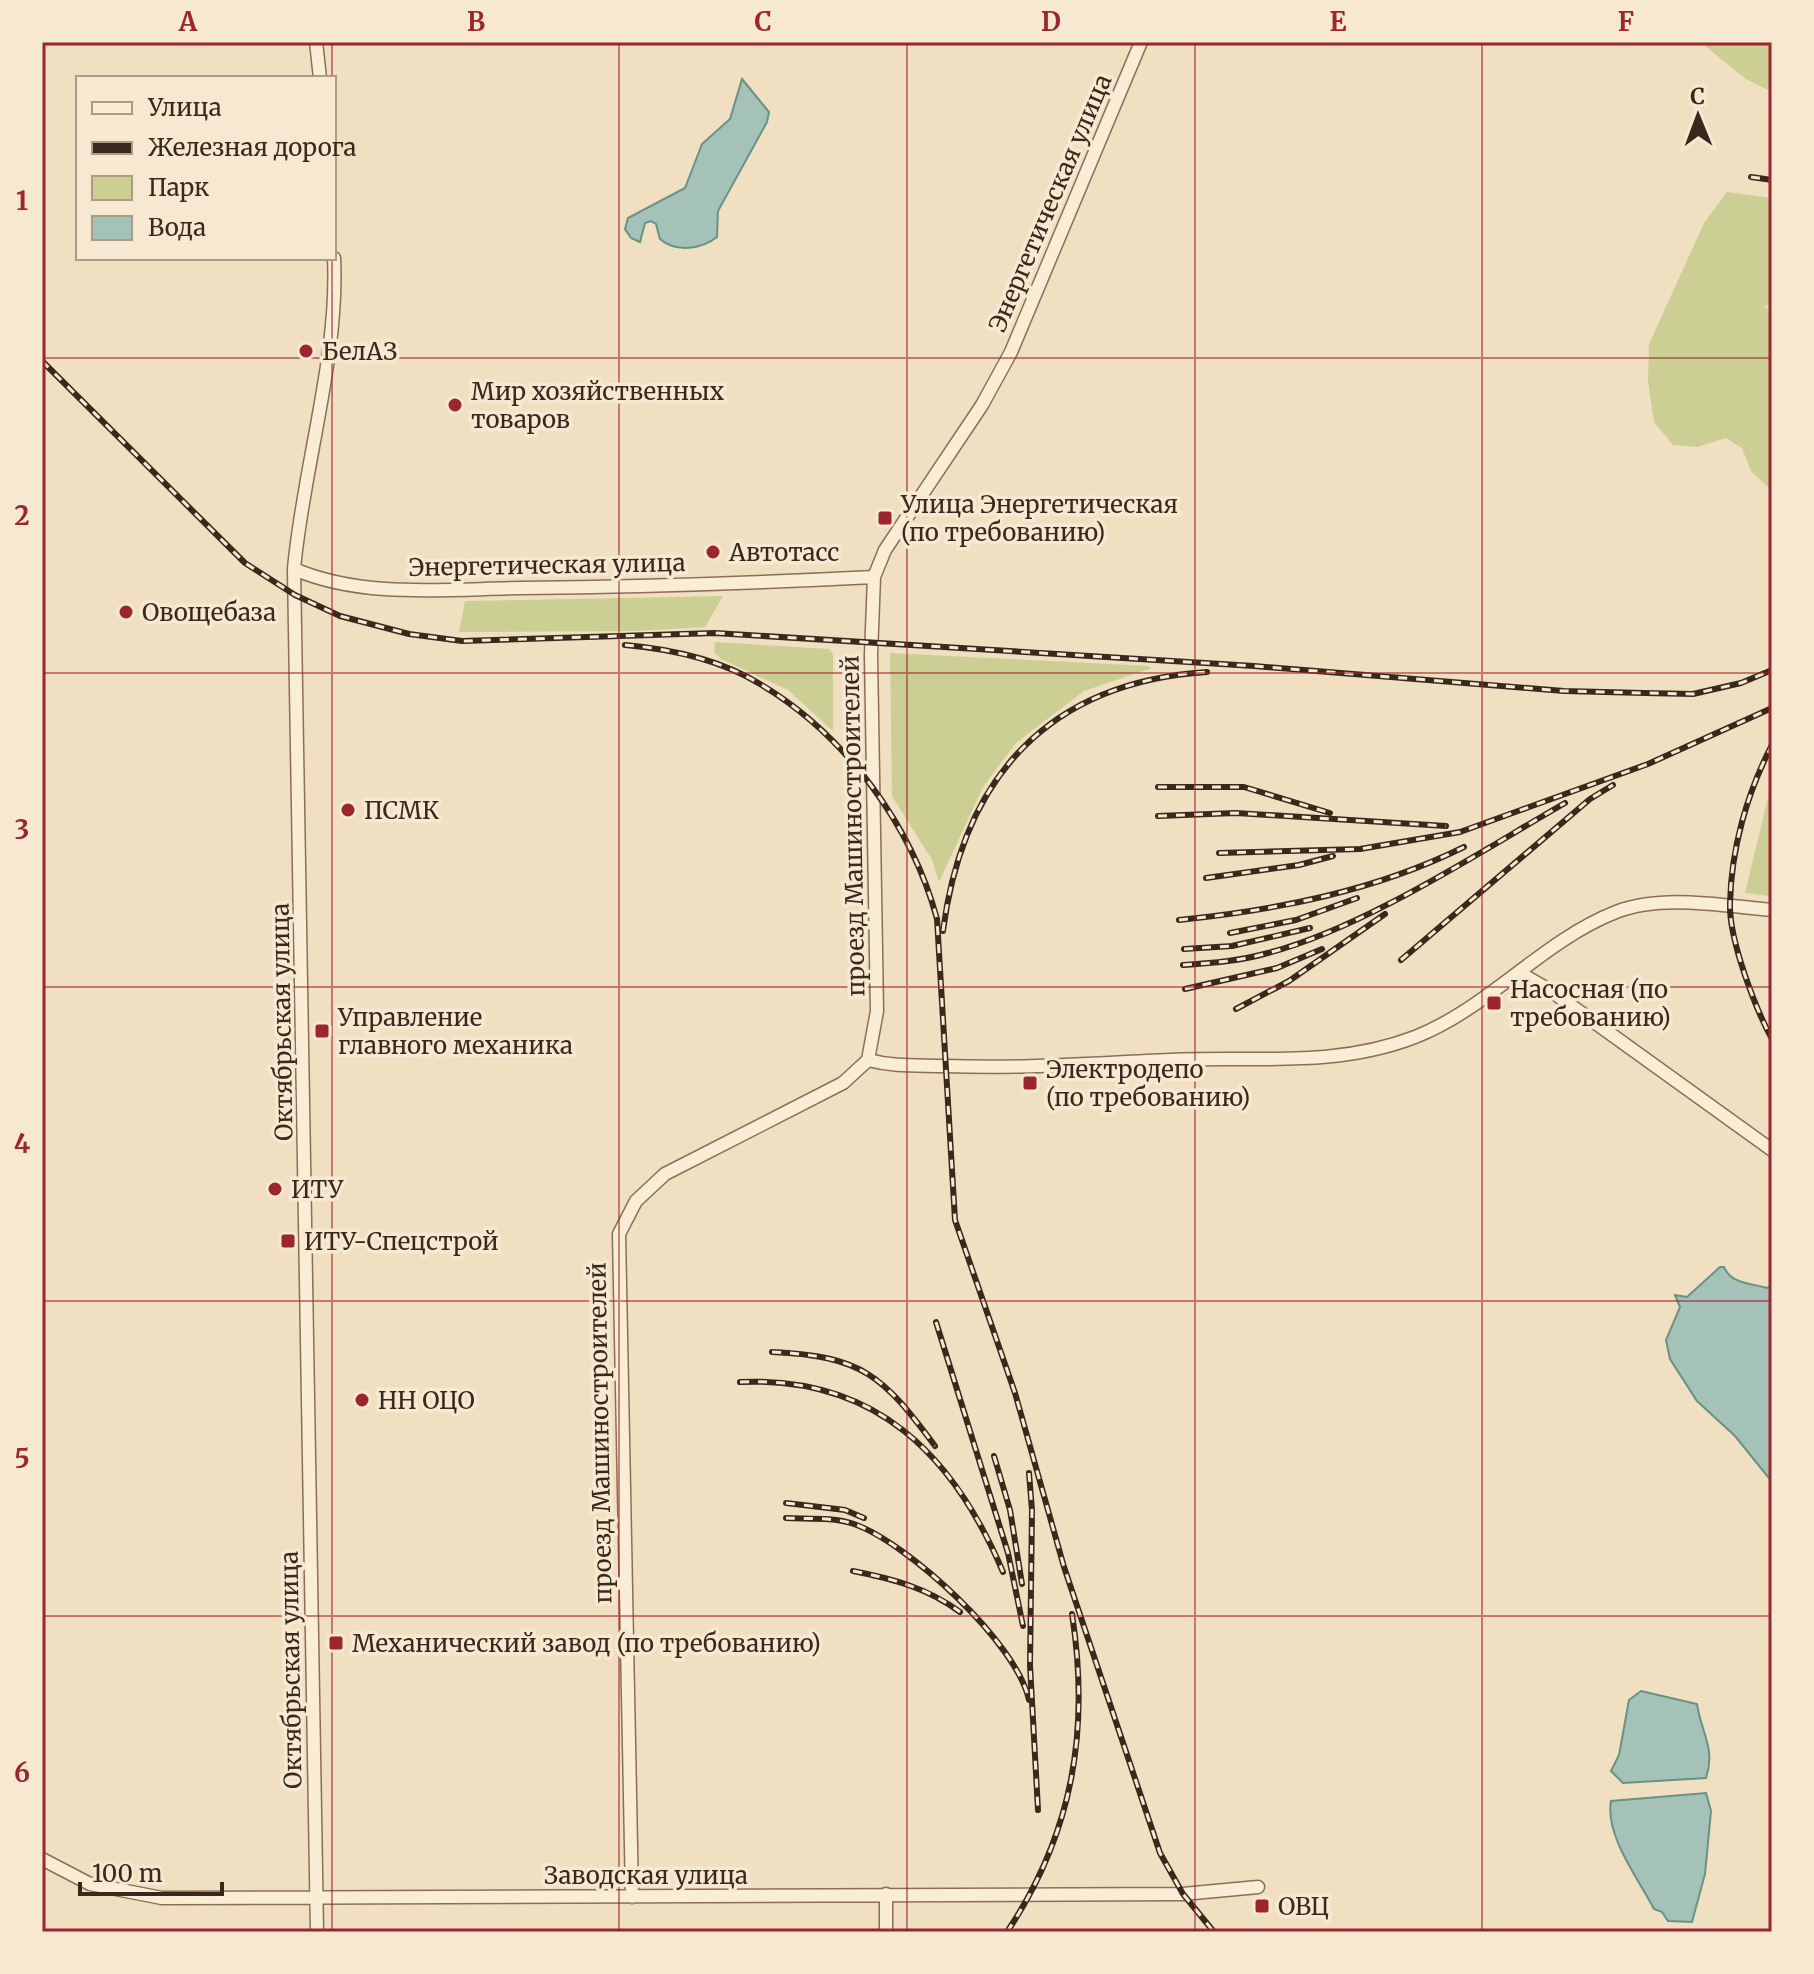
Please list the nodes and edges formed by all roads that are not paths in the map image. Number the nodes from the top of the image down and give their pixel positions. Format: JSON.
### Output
{"nodes":[{"id":1,"x":316,"y":42,"type":"edge"},
{"id":2,"x":1141,"y":42,"type":"edge"},
{"id":3,"x":320,"y":76,"type":"edge"},
{"id":4,"x":334,"y":260,"type":"edge"},
{"id":5,"x":294,"y":569,"type":"junction"},
{"id":6,"x":874,"y":577,"type":"junction"},
{"id":7,"x":1772,"y":910,"type":"edge"},
{"id":8,"x":1520,"y":973,"type":"junction"},
{"id":9,"x":868,"y":1060,"type":"junction"},
{"id":10,"x":1772,"y":1150,"type":"edge"},
{"id":11,"x":42,"y":1859,"type":"edge"},
{"id":12,"x":1258,"y":1887,"type":"dead end"},
{"id":13,"x":886,"y":1894,"type":"junction"},
{"id":14,"x":632,"y":1897,"type":"junction"},
{"id":15,"x":316,"y":1899,"type":"junction"},
{"id":16,"x":317,"y":1932,"type":"edge"},
{"id":17,"x":886,"y":1932,"type":"edge"}],
"edges":[{"from":1,"to":3,"type":"street"},
{"from":2,"to":6,"type":"street","name":"Энергетическая улица"},
{"from":4,"to":5,"type":"street","name":"Октябрьская улица"},
{"from":5,"to":6,"type":"street","name":"Энергетическая улица"},
{"from":5,"to":15,"type":"street","name":"Октябрьская улица"},
{"from":6,"to":9,"type":"street","name":"проезд Машиностроителей"},
{"from":7,"to":8,"type":"street"},
{"from":8,"to":9,"type":"street"},
{"from":8,"to":10,"type":"street"},
{"from":9,"to":14,"type":"street","name":"проезд Машиностроителей"},
{"from":11,"to":15,"type":"street","name":"Заводская улица"},
{"from":12,"to":13,"type":"street","name":"Заводская улица"},
{"from":13,"to":14,"type":"street","name":"Заводская улица"},
{"from":13,"to":17,"type":"street"},
{"from":14,"to":15,"type":"street","name":"Заводская улица"},
{"from":15,"to":16,"type":"street","name":"Октябрьская улица"}]}
